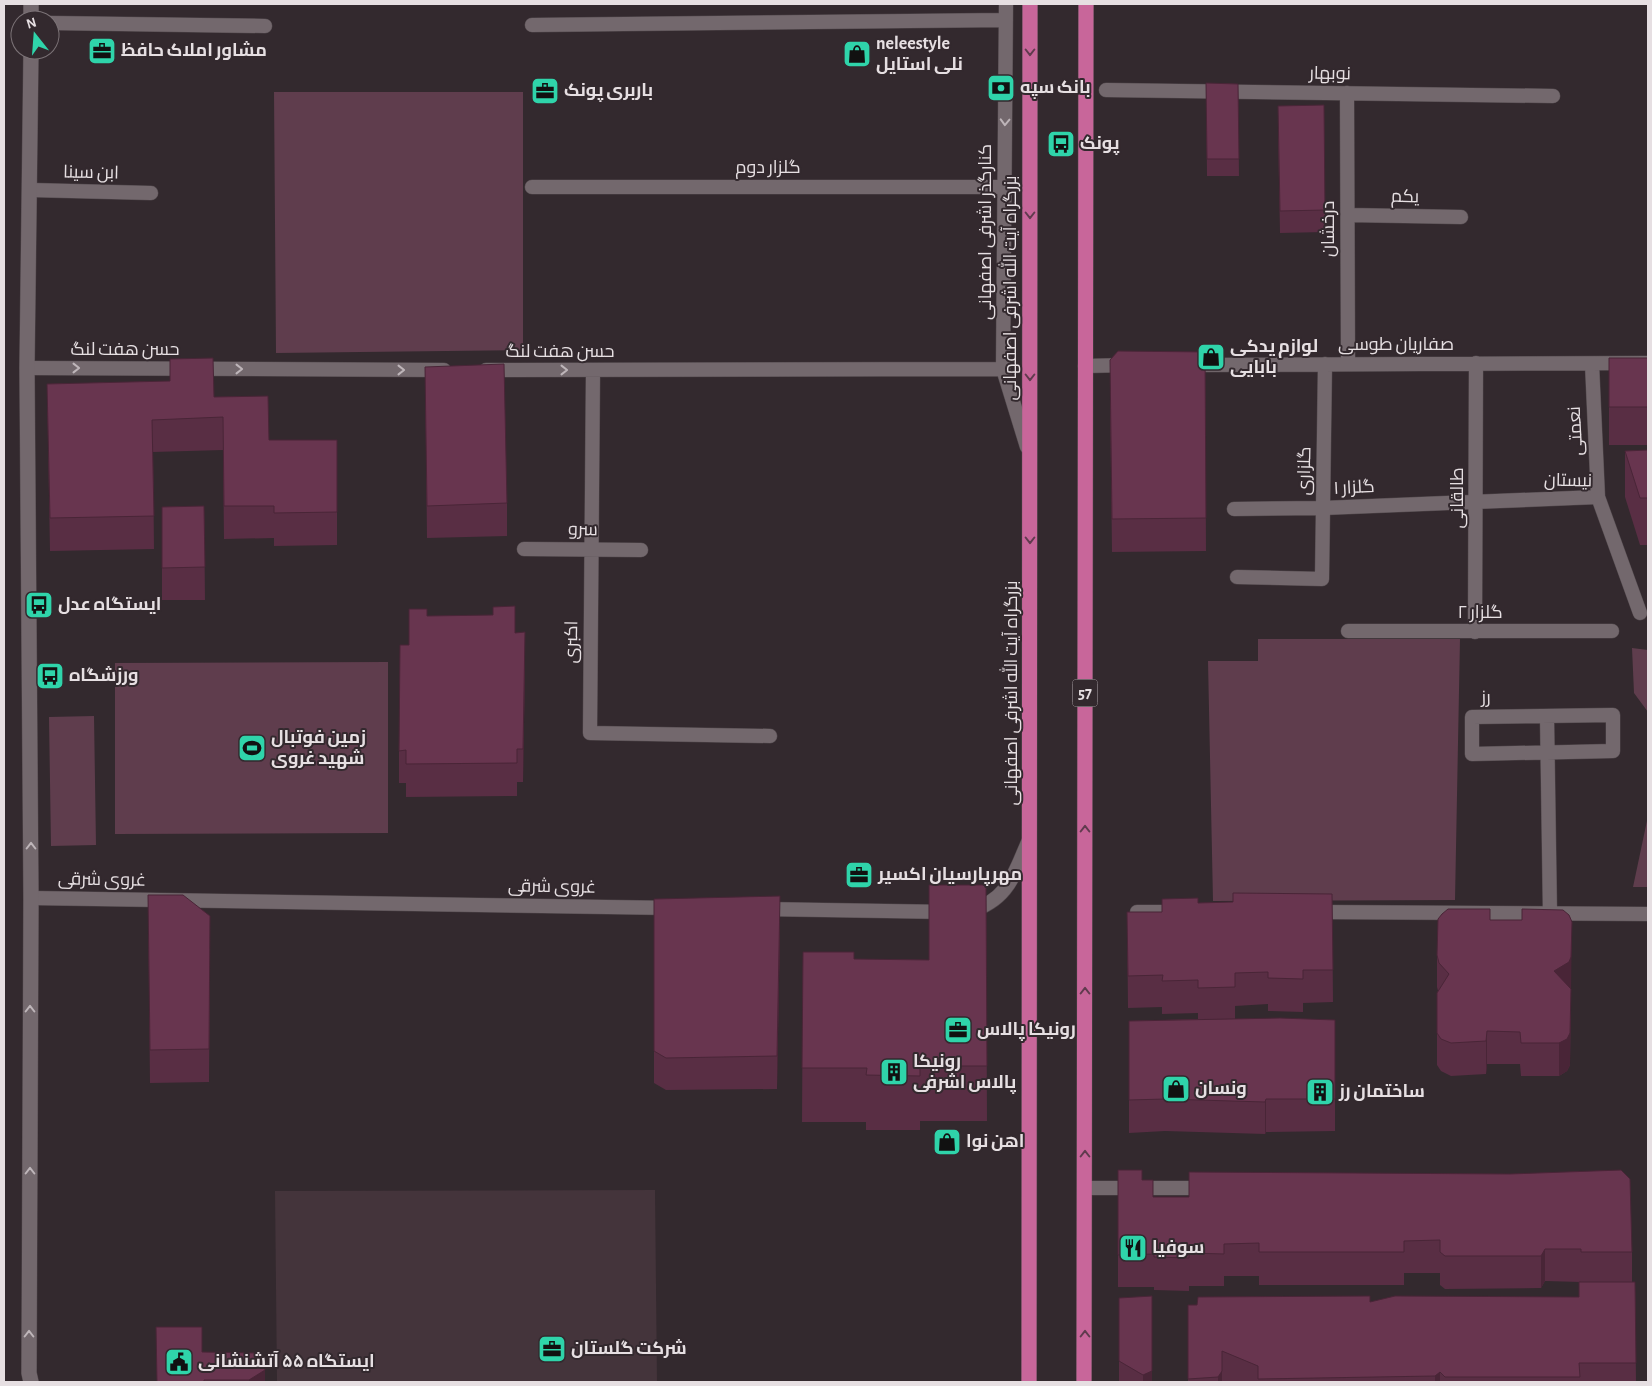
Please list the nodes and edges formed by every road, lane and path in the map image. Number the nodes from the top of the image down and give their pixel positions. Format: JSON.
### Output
{"nodes":[{"id":1,"x":1006,"y":4,"type":"edge"},
{"id":2,"x":1030,"y":4,"type":"edge"},
{"id":3,"x":1086,"y":4,"type":"edge"},
{"id":4,"x":1006,"y":20,"type":"junction"},
{"id":5,"x":60,"y":23,"type":"edge"},
{"id":6,"x":532,"y":25,"type":"dead end"},
{"id":7,"x":265,"y":26,"type":"dead end"},
{"id":8,"x":30,"y":60,"type":"edge"},
{"id":9,"x":1106,"y":90,"type":"dead end"},
{"id":10,"x":1347,"y":93,"type":"junction"},
{"id":11,"x":1553,"y":96,"type":"dead end"},
{"id":12,"x":532,"y":187,"type":"dead end"},
{"id":13,"x":1003,"y":187,"type":"junction"},
{"id":14,"x":30,"y":190,"type":"junction"},
{"id":15,"x":151,"y":193,"type":"dead end"},
{"id":16,"x":1348,"y":214,"type":"junction"},
{"id":17,"x":1461,"y":217,"type":"dead end"},
{"id":18,"x":1648,"y":363,"type":"edge"},
{"id":19,"x":1325,"y":364,"type":"junction"},
{"id":20,"x":1348,"y":364,"type":"junction"},
{"id":21,"x":1476,"y":364,"type":"junction"},
{"id":22,"x":1592,"y":364,"type":"junction"},
{"id":23,"x":1142,"y":365,"type":"edge"},
{"id":24,"x":1171,"y":365,"type":"edge"},
{"id":25,"x":1085,"y":366,"type":"junction"},
{"id":26,"x":28,"y":368,"type":"junction"},
{"id":27,"x":1003,"y":369,"type":"junction"},
{"id":28,"x":454,"y":370,"type":"edge"},
{"id":29,"x":474,"y":370,"type":"edge"},
{"id":30,"x":593,"y":370,"type":"junction"},
{"id":31,"x":1030,"y":456,"type":"junction"},
{"id":32,"x":1598,"y":497,"type":"junction"},
{"id":33,"x":1477,"y":501,"type":"junction"},
{"id":34,"x":1323,"y":508,"type":"junction"},
{"id":35,"x":1234,"y":509,"type":"dead end"},
{"id":36,"x":524,"y":548,"type":"dead end"},
{"id":37,"x":592,"y":549,"type":"junction"},
{"id":38,"x":641,"y":550,"type":"dead end"},
{"id":39,"x":1236,"y":578,"type":"dead end"},
{"id":40,"x":1640,"y":613,"type":"dead end"},
{"id":41,"x":1348,"y":631,"type":"dead end"},
{"id":42,"x":1612,"y":631,"type":"dead end"},
{"id":43,"x":1475,"y":632,"type":"junction"},
{"id":44,"x":1547,"y":716,"type":"junction"},
{"id":45,"x":770,"y":736,"type":"dead end"},
{"id":46,"x":1548,"y":752,"type":"junction"},
{"id":47,"x":1031,"y":835,"type":"junction"},
{"id":48,"x":31,"y":898,"type":"junction"},
{"id":49,"x":684,"y":908,"type":"edge"},
{"id":50,"x":753,"y":909,"type":"edge"},
{"id":51,"x":1137,"y":912,"type":"edge"},
{"id":52,"x":1186,"y":912,"type":"edge"},
{"id":53,"x":1304,"y":912,"type":"edge"},
{"id":54,"x":1550,"y":914,"type":"junction"},
{"id":55,"x":1648,"y":914,"type":"edge"},
{"id":56,"x":1085,"y":1188,"type":"junction"},
{"id":57,"x":1225,"y":1188,"type":"edge"},
{"id":58,"x":1028,"y":1378,"type":"edge"},
{"id":59,"x":31,"y":1382,"type":"edge"},
{"id":60,"x":1084,"y":1382,"type":"edge"}],
"edges":[{"from":1,"to":4,"type":"street","name":"کنارگذر اشرفی اصفهانی"},
{"from":2,"to":31,"type":"highway","name":"بزرگراه آیت الله اشرفی اصفهانی","one_way":true},
{"from":3,"to":25,"type":"highway","number":"57"},
{"from":4,"to":6,"type":"street"},
{"from":4,"to":13,"type":"street","name":"کنارگذر اشرفی اصفهانی","one_way":true},
{"from":5,"to":7,"type":"street"},
{"from":8,"to":14,"type":"main road"},
{"from":9,"to":10,"type":"street","name":"نوبهار"},
{"from":10,"to":11,"type":"street","name":"نوبهار"},
{"from":10,"to":16,"type":"street","name":"درخشان"},
{"from":12,"to":13,"type":"street","name":"گلزار دوم"},
{"from":13,"to":27,"type":"street","name":"کنارگذر اشرفی اصفهانی"},
{"from":14,"to":15,"type":"street","name":"ابن سینا"},
{"from":14,"to":26,"type":"main road"},
{"from":16,"to":17,"type":"street","name":"یکم"},
{"from":16,"to":20,"type":"street","name":"درخشان"},
{"from":18,"to":22,"type":"street","name":"صفاریان طوسی"},
{"from":19,"to":20,"type":"street","name":"صفاریان طوسی"},
{"from":19,"to":24,"type":"street","name":"صفاریان طوسی"},
{"from":19,"to":34,"type":"street","name":"گلزاری"},
{"from":20,"to":21,"type":"street","name":"صفاریان طوسی"},
{"from":21,"to":22,"type":"street","name":"صفاریان طوسی"},
{"from":21,"to":33,"type":"street","name":"طالقانی"},
{"from":22,"to":32,"type":"street","name":"نعمتی"},
{"from":23,"to":25,"type":"street"},
{"from":56,"to":25,"type":"highway","number":"57","one_way":true},
{"from":26,"to":28,"type":"street","name":"حسن هفت لنگ","one_way":true},
{"from":48,"to":26,"type":"main road","one_way":true},
{"from":27,"to":30,"type":"street","name":"حسن هفت لنگ"},
{"from":27,"to":31,"type":"street","name":"کنارگذر اشرفی اصفهانی"},
{"from":29,"to":30,"type":"street","name":"حسن هفت لنگ","one_way":true},
{"from":30,"to":37,"type":"street","name":"اکبری"},
{"from":31,"to":47,"type":"highway","name":"بزرگراه آیت الله اشرفی اصفهانی","one_way":true},
{"from":32,"to":33,"type":"street","name":"نیستان"},
{"from":32,"to":40,"type":"street","name":"نیستان"},
{"from":33,"to":34,"type":"street","name":"گلزار ۱"},
{"from":33,"to":43,"type":"street","name":"طالقانی"},
{"from":34,"to":35,"type":"street","name":"گلزار ۱"},
{"from":34,"to":39,"type":"street","name":"گلزاری"},
{"from":36,"to":37,"type":"street","name":"سرو"},
{"from":37,"to":38,"type":"street","name":"سرو"},
{"from":37,"to":45,"type":"street","name":"اکبری"},
{"from":41,"to":43,"type":"street","name":"گلزار ۲"},
{"from":42,"to":43,"type":"street","name":"گلزار ۲"},
{"from":44,"to":46,"type":"street"},
{"from":44,"to":46,"type":"street","name":"رز"},
{"from":44,"to":46,"type":"street","name":"رز"},
{"from":46,"to":54,"type":"street"},
{"from":47,"to":50,"type":"street"},
{"from":47,"to":58,"type":"highway","name":"بزرگراه آیت الله اشرفی اصفهانی"},
{"from":48,"to":49,"type":"street","name":"غروی شرقی"},
{"from":59,"to":48,"type":"main road","one_way":true},
{"from":51,"to":52,"type":"street"},
{"from":53,"to":54,"type":"street"},
{"from":54,"to":55,"type":"street"},
{"from":56,"to":57,"type":"street"},
{"from":60,"to":56,"type":"highway","number":"57","one_way":true}]}
